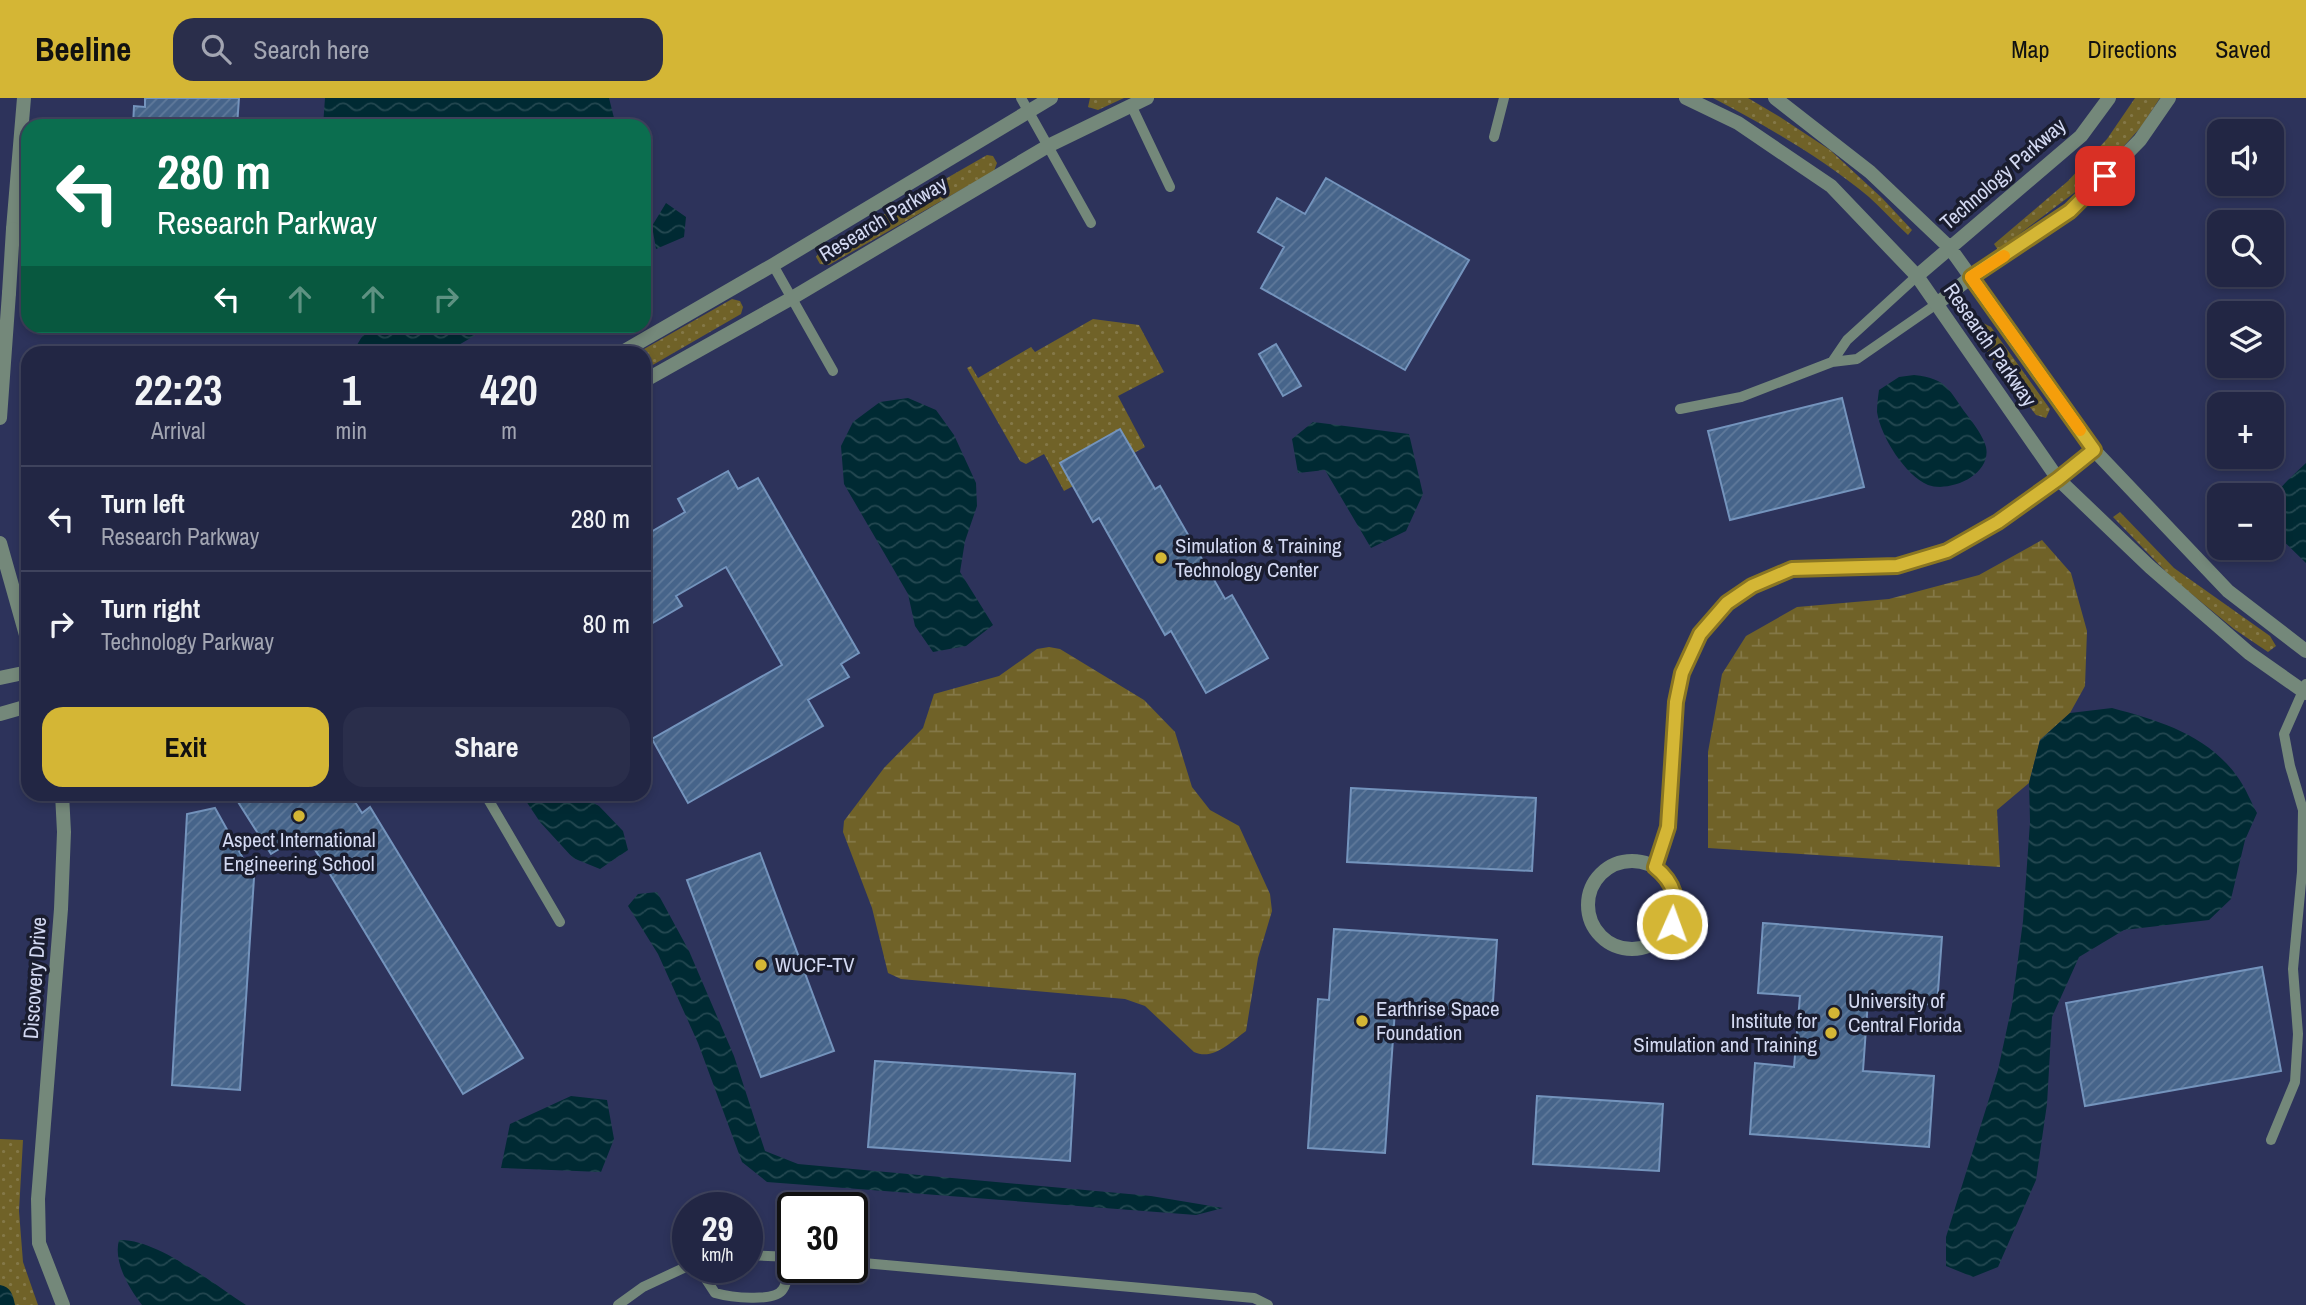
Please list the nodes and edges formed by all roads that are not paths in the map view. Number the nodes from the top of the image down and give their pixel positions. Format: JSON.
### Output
{"nodes":[{"id":1,"x":24,"y":98,"type":"edge"},
{"id":2,"x":1021,"y":98,"type":"edge"},
{"id":3,"x":1051,"y":98,"type":"edge"},
{"id":4,"x":1147,"y":98,"type":"edge"},
{"id":5,"x":1504,"y":98,"type":"edge"},
{"id":6,"x":1686,"y":98,"type":"edge"},
{"id":7,"x":1775,"y":98,"type":"edge"},
{"id":8,"x":2109,"y":98,"type":"edge"},
{"id":9,"x":2169,"y":98,"type":"edge"},
{"id":10,"x":1131,"y":105,"type":"junction"},
{"id":11,"x":1028,"y":112,"type":"junction"},
{"id":12,"x":22,"y":119,"type":"edge"},
{"id":13,"x":21,"y":134,"type":"edge"},
{"id":14,"x":1494,"y":137,"type":"dead end"},
{"id":15,"x":1048,"y":146,"type":"junction"},
{"id":16,"x":1170,"y":187,"type":"dead end"},
{"id":17,"x":1091,"y":223,"type":"dead end"},
{"id":18,"x":1950,"y":248,"type":"junction"},
{"id":19,"x":773,"y":265,"type":"junction"},
{"id":20,"x":1917,"y":276,"type":"junction"},
{"id":21,"x":1971,"y":277,"type":"junction"},
{"id":22,"x":792,"y":298,"type":"junction"},
{"id":23,"x":1937,"y":303,"type":"junction"},
{"id":24,"x":632,"y":346,"type":"edge"},
{"id":25,"x":1832,"y":362,"type":"junction"},
{"id":26,"x":833,"y":371,"type":"dead end"},
{"id":27,"x":651,"y":377,"type":"edge"},
{"id":28,"x":1680,"y":410,"type":"dead end"},
{"id":29,"x":0,"y":418,"type":"edge"},
{"id":30,"x":2094,"y":450,"type":"junction"},
{"id":31,"x":2058,"y":479,"type":"junction"},
{"id":32,"x":0,"y":543,"type":"edge"},
{"id":33,"x":21,"y":617,"type":"edge"},
{"id":34,"x":2306,"y":650,"type":"edge"},
{"id":35,"x":21,"y":674,"type":"edge"},
{"id":36,"x":0,"y":678,"type":"edge"},
{"id":37,"x":2305,"y":689,"type":"edge"},
{"id":38,"x":21,"y":708,"type":"edge"},
{"id":39,"x":0,"y":714,"type":"edge"},
{"id":40,"x":62,"y":801,"type":"edge"},
{"id":41,"x":489,"y":801,"type":"edge"},
{"id":42,"x":1655,"y":867,"type":"junction"},
{"id":43,"x":560,"y":922,"type":"dead end"},
{"id":44,"x":2271,"y":1140,"type":"dead end"},
{"id":45,"x":868,"y":1263,"type":"edge"},
{"id":46,"x":672,"y":1273,"type":"edge"},
{"id":47,"x":708,"y":1283,"type":"edge"},
{"id":48,"x":786,"y":1283,"type":"edge"},
{"id":49,"x":63,"y":1305,"type":"edge"},
{"id":50,"x":618,"y":1305,"type":"edge"},
{"id":51,"x":1268,"y":1305,"type":"edge"}],
"edges":[{"from":1,"to":12,"type":"street"},
{"from":2,"to":11,"type":"lane"},
{"from":3,"to":11,"type":"street","name":"Research Parkway"},
{"from":4,"to":10,"type":"street","name":"Research Parkway"},
{"from":5,"to":14,"type":"lane"},
{"from":6,"to":20,"type":"street","name":"Research Parkway"},
{"from":7,"to":18,"type":"street","name":"Research Parkway"},
{"from":8,"to":18,"type":"street","name":"Technology Parkway"},
{"from":9,"to":21,"type":"street"},
{"from":10,"to":15,"type":"street","name":"Research Parkway"},
{"from":10,"to":16,"type":"lane"},
{"from":11,"to":15,"type":"lane"},
{"from":11,"to":19,"type":"street","name":"Research Parkway"},
{"from":13,"to":29,"type":"street"},
{"from":15,"to":17,"type":"lane"},
{"from":15,"to":22,"type":"street","name":"Research Parkway"},
{"from":18,"to":20,"type":"street","name":"Technology Parkway"},
{"from":18,"to":21,"type":"street","name":"Research Parkway"},
{"from":19,"to":22,"type":"lane"},
{"from":19,"to":24,"type":"street","name":"Research Parkway"},
{"from":20,"to":23,"type":"street","name":"Research Parkway"},
{"from":20,"to":25,"type":"lane"},
{"from":21,"to":23,"type":"street"},
{"from":21,"to":30,"type":"street","name":"Research Parkway"},
{"from":22,"to":26,"type":"lane"},
{"from":22,"to":27,"type":"street","name":"Research Parkway"},
{"from":23,"to":25,"type":"lane"},
{"from":23,"to":31,"type":"street","name":"Research Parkway"},
{"from":25,"to":28,"type":"lane"},
{"from":30,"to":31,"type":"street"},
{"from":30,"to":34,"type":"street","name":"Research Parkway"},
{"from":31,"to":37,"type":"street","name":"Research Parkway"},
{"from":31,"to":42,"type":"street"},
{"from":32,"to":33,"type":"street"},
{"from":35,"to":36,"type":"street"},
{"from":37,"to":44,"type":"lane"},
{"from":38,"to":39,"type":"street"},
{"from":40,"to":49,"type":"street","name":"Discovery Drive"},
{"from":41,"to":43,"type":"lane"},
{"from":42,"to":42,"type":"street"},
{"from":45,"to":51,"type":"lane"},
{"from":46,"to":50,"type":"lane"},
{"from":47,"to":48,"type":"lane"}]}
